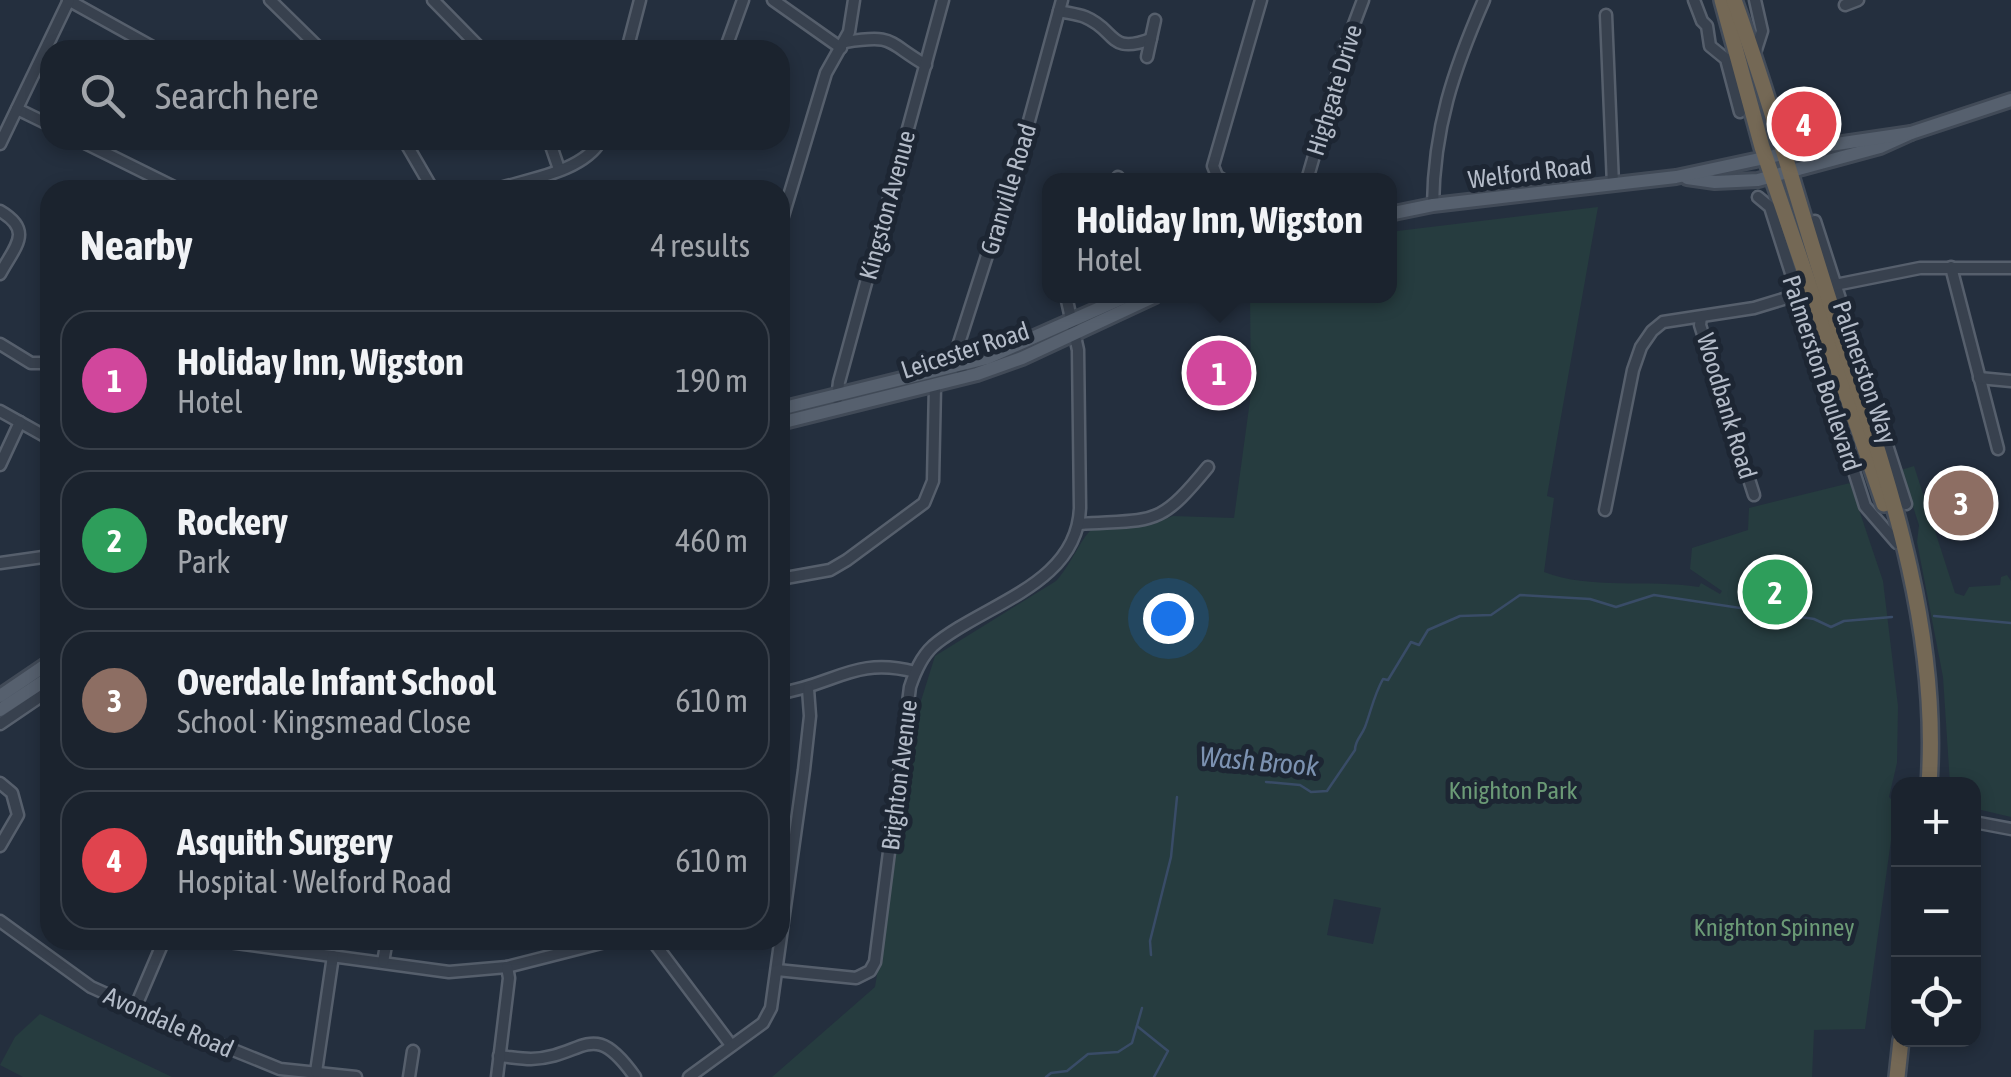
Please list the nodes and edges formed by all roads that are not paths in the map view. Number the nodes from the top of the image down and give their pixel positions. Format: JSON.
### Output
{"nodes":[{"id":1,"x":68,"y":0,"type":"edge"},
{"id":2,"x":270,"y":0,"type":"edge"},
{"id":3,"x":433,"y":0,"type":"edge"},
{"id":4,"x":640,"y":0,"type":"edge"},
{"id":5,"x":743,"y":0,"type":"edge"},
{"id":6,"x":773,"y":0,"type":"edge"},
{"id":7,"x":854,"y":0,"type":"edge"},
{"id":8,"x":943,"y":0,"type":"edge"},
{"id":9,"x":1261,"y":0,"type":"edge"},
{"id":10,"x":1363,"y":0,"type":"edge"},
{"id":11,"x":1484,"y":0,"type":"edge"},
{"id":12,"x":1694,"y":0,"type":"edge"},
{"id":13,"x":1722,"y":0,"type":"edge"},
{"id":14,"x":1734,"y":0,"type":"edge"},
{"id":15,"x":1755,"y":0,"type":"edge"},
{"id":16,"x":1858,"y":0,"type":"edge"},
{"id":17,"x":1844,"y":5,"type":"dead end"},
{"id":18,"x":1060,"y":6,"type":"edge"},
{"id":19,"x":1606,"y":16,"type":"dead end"},
{"id":20,"x":1727,"y":19,"type":"junction"},
{"id":21,"x":1156,"y":20,"type":"dead end"},
{"id":22,"x":1708,"y":26,"type":"junction"},
{"id":23,"x":1151,"y":39,"type":"junction"},
{"id":24,"x":49,"y":40,"type":"edge"},
{"id":25,"x":140,"y":40,"type":"edge"},
{"id":26,"x":311,"y":40,"type":"edge"},
{"id":27,"x":472,"y":40,"type":"edge"},
{"id":28,"x":629,"y":40,"type":"edge"},
{"id":29,"x":729,"y":40,"type":"edge"},
{"id":30,"x":843,"y":45,"type":"junction"},
{"id":31,"x":1147,"y":58,"type":"dead end"},
{"id":32,"x":1754,"y":58,"type":"junction"},
{"id":33,"x":40,"y":60,"type":"edge"},
{"id":34,"x":926,"y":66,"type":"junction"},
{"id":35,"x":2011,"y":100,"type":"edge"},
{"id":36,"x":1769,"y":106,"type":"junction"},
{"id":37,"x":17,"y":109,"type":"junction"},
{"id":38,"x":1740,"y":112,"type":"dead end"},
{"id":39,"x":40,"y":121,"type":"edge"},
{"id":40,"x":1911,"y":133,"type":"junction"},
{"id":41,"x":0,"y":144,"type":"edge"},
{"id":42,"x":1816,"y":147,"type":"junction"},
{"id":43,"x":99,"y":150,"type":"edge"},
{"id":44,"x":410,"y":150,"type":"edge"},
{"id":45,"x":552,"y":150,"type":"edge"},
{"id":46,"x":594,"y":150,"type":"edge"},
{"id":47,"x":1775,"y":157,"type":"junction"},
{"id":48,"x":559,"y":169,"type":"junction"},
{"id":49,"x":1215,"y":173,"type":"edge"},
{"id":50,"x":1309,"y":173,"type":"edge"},
{"id":51,"x":1780,"y":174,"type":"junction"},
{"id":52,"x":1676,"y":177,"type":"junction"},
{"id":53,"x":160,"y":180,"type":"edge"},
{"id":54,"x":427,"y":180,"type":"edge"},
{"id":55,"x":525,"y":180,"type":"edge"},
{"id":56,"x":1613,"y":185,"type":"junction"},
{"id":57,"x":790,"y":193,"type":"edge"},
{"id":58,"x":1758,"y":197,"type":"dead end"},
{"id":59,"x":1433,"y":205,"type":"junction"},
{"id":60,"x":0,"y":211,"type":"edge"},
{"id":61,"x":1397,"y":212,"type":"edge"},
{"id":62,"x":1815,"y":221,"type":"dead end"},
{"id":63,"x":1812,"y":246,"type":"junction"},
{"id":64,"x":1951,"y":266,"type":"junction"},
{"id":65,"x":2011,"y":268,"type":"edge"},
{"id":66,"x":0,"y":274,"type":"edge"},
{"id":67,"x":1836,"y":285,"type":"junction"},
{"id":68,"x":1804,"y":292,"type":"junction"},
{"id":69,"x":1068,"y":303,"type":"edge"},
{"id":70,"x":1115,"y":303,"type":"edge"},
{"id":71,"x":1137,"y":303,"type":"edge"},
{"id":72,"x":1700,"y":317,"type":"junction"},
{"id":73,"x":1074,"y":327,"type":"junction"},
{"id":74,"x":0,"y":344,"type":"edge"},
{"id":75,"x":40,"y":362,"type":"edge"},
{"id":76,"x":962,"y":372,"type":"junction"},
{"id":77,"x":1979,"y":378,"type":"junction"},
{"id":78,"x":2011,"y":381,"type":"edge"},
{"id":79,"x":935,"y":386,"type":"junction"},
{"id":80,"x":837,"y":403,"type":"junction"},
{"id":81,"x":790,"y":409,"type":"edge"},
{"id":82,"x":0,"y":412,"type":"edge"},
{"id":83,"x":790,"y":419,"type":"edge"},
{"id":84,"x":20,"y":422,"type":"junction"},
{"id":85,"x":40,"y":433,"type":"edge"},
{"id":86,"x":1998,"y":449,"type":"dead end"},
{"id":87,"x":0,"y":465,"type":"edge"},
{"id":88,"x":1208,"y":467,"type":"dead end"},
{"id":89,"x":1754,"y":495,"type":"dead end"},
{"id":90,"x":1906,"y":504,"type":"dead end"},
{"id":91,"x":1605,"y":510,"type":"dead end"},
{"id":92,"x":1080,"y":524,"type":"junction"},
{"id":93,"x":40,"y":558,"type":"edge"},
{"id":94,"x":0,"y":564,"type":"edge"},
{"id":95,"x":790,"y":577,"type":"edge"},
{"id":96,"x":1912,"y":583,"type":"junction"},
{"id":97,"x":40,"y":669,"type":"edge"},
{"id":98,"x":915,"y":672,"type":"junction"},
{"id":99,"x":40,"y":684,"type":"edge"},
{"id":100,"x":808,"y":689,"type":"junction"},
{"id":101,"x":790,"y":692,"type":"edge"},
{"id":102,"x":0,"y":696,"type":"edge"},
{"id":103,"x":40,"y":697,"type":"edge"},
{"id":104,"x":0,"y":710,"type":"edge"},
{"id":105,"x":0,"y":724,"type":"edge"},
{"id":106,"x":1929,"y":777,"type":"edge"},
{"id":107,"x":0,"y":783,"type":"edge"},
{"id":108,"x":1981,"y":823,"type":"edge"},
{"id":109,"x":2011,"y":829,"type":"edge"},
{"id":110,"x":0,"y":846,"type":"edge"},
{"id":111,"x":790,"y":870,"type":"edge"},
{"id":112,"x":0,"y":921,"type":"edge"},
{"id":113,"x":160,"y":950,"type":"edge"},
{"id":114,"x":288,"y":950,"type":"edge"},
{"id":115,"x":385,"y":950,"type":"edge"},
{"id":116,"x":572,"y":950,"type":"edge"},
{"id":117,"x":660,"y":950,"type":"edge"},
{"id":118,"x":780,"y":950,"type":"edge"},
{"id":119,"x":333,"y":956,"type":"junction"},
{"id":120,"x":383,"y":962,"type":"junction"},
{"id":121,"x":506,"y":966,"type":"junction"},
{"id":122,"x":777,"y":970,"type":"junction"},
{"id":123,"x":135,"y":1008,"type":"junction"},
{"id":124,"x":731,"y":1045,"type":"junction"},
{"id":125,"x":1899,"y":1047,"type":"edge"},
{"id":126,"x":413,"y":1052,"type":"dead end"},
{"id":127,"x":500,"y":1056,"type":"junction"},
{"id":128,"x":316,"y":1072,"type":"junction"},
{"id":129,"x":356,"y":1077,"type":"edge"},
{"id":130,"x":409,"y":1077,"type":"edge"},
{"id":131,"x":496,"y":1077,"type":"edge"},
{"id":132,"x":634,"y":1077,"type":"edge"},
{"id":133,"x":690,"y":1077,"type":"edge"},
{"id":134,"x":1897,"y":1077,"type":"edge"}],
"edges":[{"from":1,"to":24,"type":"street"},
{"from":1,"to":25,"type":"street"},
{"from":2,"to":26,"type":"street"},
{"from":3,"to":27,"type":"street"},
{"from":4,"to":28,"type":"street"},
{"from":5,"to":29,"type":"street"},
{"from":6,"to":30,"type":"street"},
{"from":7,"to":30,"type":"street"},
{"from":8,"to":34,"type":"street","name":"Kingston Avenue"},
{"from":9,"to":49,"type":"street"},
{"from":10,"to":50,"type":"street","name":"Highgate Drive"},
{"from":11,"to":59,"type":"street"},
{"from":12,"to":22,"type":"street"},
{"from":13,"to":20,"type":"highway"},
{"from":14,"to":32,"type":"highway"},
{"from":15,"to":32,"type":"street"},
{"from":16,"to":17,"type":"street"},
{"from":18,"to":23,"type":"street"},
{"from":18,"to":76,"type":"street","name":"Granville Road"},
{"from":19,"to":56,"type":"street"},
{"from":20,"to":22,"type":"street"},
{"from":20,"to":47,"type":"highway"},
{"from":21,"to":23,"type":"street"},
{"from":22,"to":38,"type":"street"},
{"from":23,"to":31,"type":"street"},
{"from":30,"to":34,"type":"street"},
{"from":30,"to":57,"type":"street"},
{"from":32,"to":36,"type":"highway"},
{"from":33,"to":37,"type":"street"},
{"from":34,"to":80,"type":"street","name":"Kingston Avenue"},
{"from":35,"to":40,"type":"main road","name":"Welford Road"},
{"from":36,"to":42,"type":"highway"},
{"from":36,"to":47,"type":"highway"},
{"from":37,"to":39,"type":"street"},
{"from":37,"to":41,"type":"street"},
{"from":40,"to":42,"type":"main road","name":"Welford Road"},
{"from":40,"to":51,"type":"main road","name":"Welford Road"},
{"from":42,"to":47,"type":"main road","name":"Welford Road"},
{"from":43,"to":53,"type":"street"},
{"from":44,"to":54,"type":"street"},
{"from":45,"to":48,"type":"street"},
{"from":46,"to":48,"type":"street"},
{"from":47,"to":51,"type":"highway"},
{"from":47,"to":52,"type":"main road","name":"Welford Road"},
{"from":48,"to":55,"type":"street"},
{"from":51,"to":52,"type":"main road","name":"Welford Road"},
{"from":51,"to":63,"type":"highway","name":"Palmerston Way"},
{"from":51,"to":68,"type":"highway","name":"Palmerston Way"},
{"from":52,"to":56,"type":"main road","name":"Welford Road"},
{"from":56,"to":59,"type":"main road","name":"Welford Road"},
{"from":58,"to":68,"type":"street","name":"Palmerston Boulevard"},
{"from":59,"to":61,"type":"main road","name":"Welford Road"},
{"from":60,"to":66,"type":"street"},
{"from":62,"to":67,"type":"street"},
{"from":63,"to":68,"type":"highway"},
{"from":63,"to":96,"type":"highway","name":"Palmerston Way"},
{"from":64,"to":65,"type":"street"},
{"from":64,"to":67,"type":"street"},
{"from":64,"to":77,"type":"street"},
{"from":67,"to":90,"type":"street"},
{"from":68,"to":72,"type":"street"},
{"from":68,"to":96,"type":"highway","name":"Palmerston Way"},
{"from":69,"to":73,"type":"street"},
{"from":70,"to":73,"type":"main road","name":"Leicester Road"},
{"from":71,"to":73,"type":"main road","name":"Leicester Road"},
{"from":72,"to":89,"type":"street","name":"Woodbank Road"},
{"from":72,"to":91,"type":"street"},
{"from":73,"to":76,"type":"main road","name":"Leicester Road"},
{"from":73,"to":92,"type":"street"},
{"from":74,"to":75,"type":"street"},
{"from":76,"to":79,"type":"main road","name":"Leicester Road"},
{"from":76,"to":80,"type":"main road","name":"Leicester Road"},
{"from":77,"to":78,"type":"street"},
{"from":77,"to":86,"type":"street"},
{"from":79,"to":80,"type":"main road","name":"Leicester Road"},
{"from":79,"to":95,"type":"street"},
{"from":80,"to":81,"type":"main road","name":"Leicester Road"},
{"from":80,"to":83,"type":"main road","name":"Leicester Road"},
{"from":82,"to":84,"type":"street"},
{"from":84,"to":85,"type":"street"},
{"from":84,"to":87,"type":"street"},
{"from":88,"to":92,"type":"street"},
{"from":92,"to":98,"type":"street","name":"Brighton Avenue"},
{"from":93,"to":94,"type":"street"},
{"from":96,"to":106,"type":"highway","name":"Palmerston Way"},
{"from":97,"to":102,"type":"main road"},
{"from":98,"to":100,"type":"street"},
{"from":98,"to":122,"type":"street","name":"Brighton Avenue"},
{"from":99,"to":104,"type":"main road"},
{"from":100,"to":101,"type":"street"},
{"from":100,"to":111,"type":"street"},
{"from":103,"to":105,"type":"street"},
{"from":107,"to":110,"type":"street"},
{"from":108,"to":109,"type":"street"},
{"from":112,"to":123,"type":"street","name":"Avondale Road"},
{"from":113,"to":123,"type":"street"},
{"from":114,"to":119,"type":"street"},
{"from":115,"to":120,"type":"street"},
{"from":116,"to":121,"type":"street"},
{"from":117,"to":124,"type":"street"},
{"from":118,"to":122,"type":"street"},
{"from":119,"to":120,"type":"street"},
{"from":119,"to":128,"type":"street"},
{"from":120,"to":121,"type":"street"},
{"from":121,"to":127,"type":"street"},
{"from":122,"to":124,"type":"street"},
{"from":123,"to":128,"type":"street","name":"Avondale Road"},
{"from":124,"to":133,"type":"street"},
{"from":125,"to":134,"type":"highway"},
{"from":126,"to":130,"type":"street"},
{"from":127,"to":131,"type":"street"},
{"from":127,"to":132,"type":"street"},
{"from":128,"to":129,"type":"street","name":"Avondale Road"}]}
